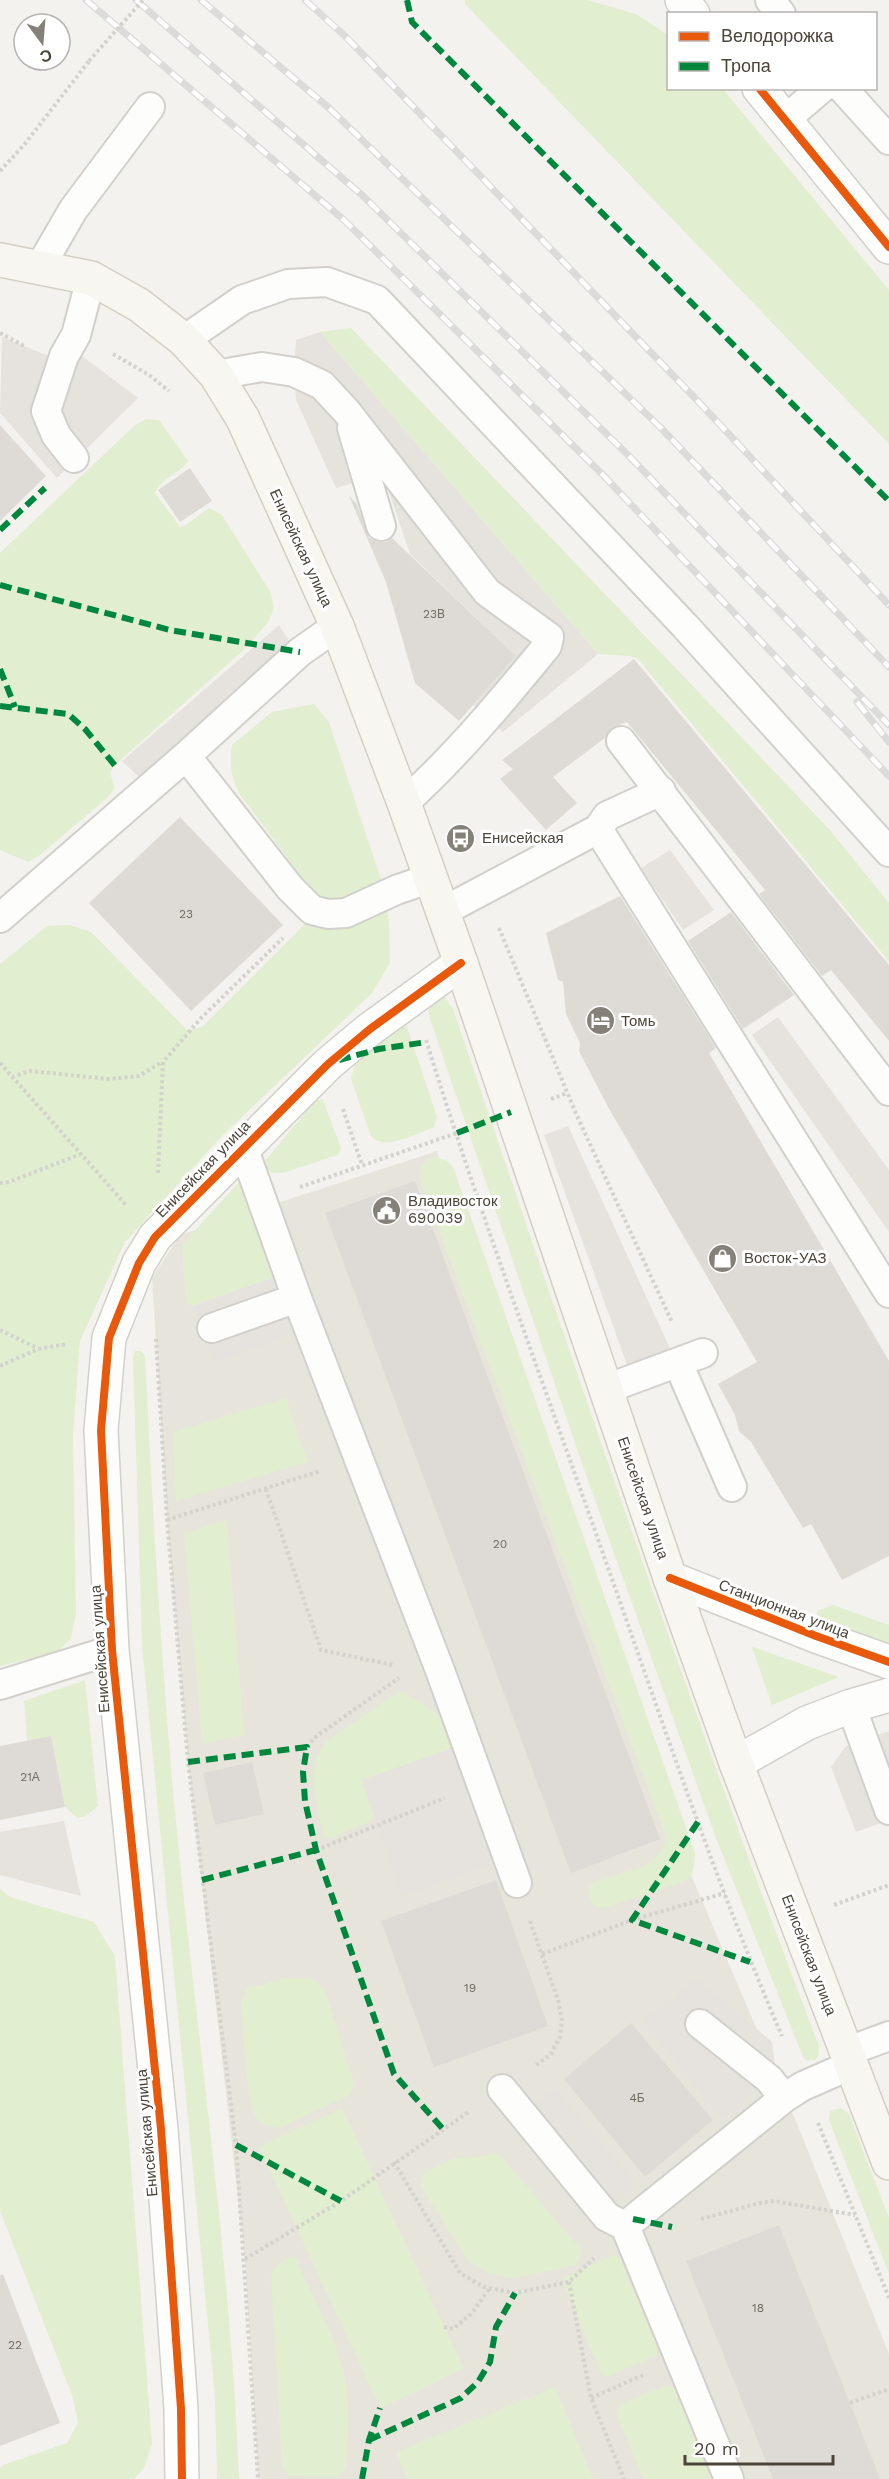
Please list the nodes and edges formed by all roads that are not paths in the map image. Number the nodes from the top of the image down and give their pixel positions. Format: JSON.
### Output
{"nodes":[{"id":1,"x":681,"y":0,"type":"edge"},
{"id":2,"x":770,"y":0,"type":"edge"},
{"id":3,"x":691,"y":12,"type":"edge"},
{"id":4,"x":779,"y":12,"type":"edge"},
{"id":5,"x":761,"y":90,"type":"edge"},
{"id":6,"x":820,"y":90,"type":"edge"},
{"id":7,"x":844,"y":90,"type":"edge"},
{"id":8,"x":150,"y":106,"type":"dead end"},
{"id":9,"x":786,"y":119,"type":"junction"},
{"id":10,"x":889,"y":140,"type":"edge"},
{"id":11,"x":889,"y":247,"type":"edge"},
{"id":12,"x":0,"y":260,"type":"edge"},
{"id":13,"x":40,"y":267,"type":"junction"},
{"id":14,"x":92,"y":278,"type":"junction"},
{"id":15,"x":184,"y":340,"type":"junction"},
{"id":16,"x":216,"y":375,"type":"junction"},
{"id":17,"x":347,"y":412,"type":"junction"},
{"id":18,"x":74,"y":458,"type":"dead end"},
{"id":19,"x":381,"y":526,"type":"dead end"},
{"id":20,"x":337,"y":626,"type":"junction"},
{"id":21,"x":621,"y":741,"type":"dead end"},
{"id":22,"x":186,"y":756,"type":"junction"},
{"id":23,"x":661,"y":791,"type":"junction"},
{"id":24,"x":404,"y":803,"type":"junction"},
{"id":25,"x":598,"y":829,"type":"junction"},
{"id":26,"x":889,"y":852,"type":"edge"},
{"id":27,"x":430,"y":878,"type":"junction"},
{"id":28,"x":442,"y":912,"type":"junction"},
{"id":29,"x":0,"y":918,"type":"edge"},
{"id":30,"x":461,"y":963,"type":"junction"},
{"id":31,"x":889,"y":1092,"type":"edge"},
{"id":32,"x":243,"y":1147,"type":"junction"},
{"id":33,"x":889,"y":1293,"type":"edge"},
{"id":34,"x":297,"y":1298,"type":"junction"},
{"id":35,"x":212,"y":1328,"type":"dead end"},
{"id":36,"x":606,"y":1389,"type":"junction"},
{"id":37,"x":732,"y":1487,"type":"dead end"},
{"id":38,"x":670,"y":1578,"type":"junction"},
{"id":39,"x":112,"y":1650,"type":"junction"},
{"id":40,"x":889,"y":1662,"type":"edge"},
{"id":41,"x":0,"y":1685,"type":"edge"},
{"id":42,"x":889,"y":1695,"type":"edge"},
{"id":43,"x":851,"y":1706,"type":"junction"},
{"id":44,"x":736,"y":1763,"type":"junction"},
{"id":45,"x":889,"y":1810,"type":"edge"},
{"id":46,"x":517,"y":1883,"type":"road end"},
{"id":47,"x":700,"y":2024,"type":"dead end"},
{"id":48,"x":889,"y":2036,"type":"edge"},
{"id":49,"x":848,"y":2059,"type":"junction"},
{"id":50,"x":502,"y":2089,"type":"road end"},
{"id":51,"x":794,"y":2092,"type":"junction"},
{"id":52,"x":889,"y":2163,"type":"edge"},
{"id":53,"x":625,"y":2226,"type":"junction"},
{"id":54,"x":182,"y":2479,"type":"edge"},
{"id":55,"x":729,"y":2479,"type":"edge"}],
"edges":[{"from":1,"to":3,"type":"street"},
{"from":2,"to":4,"type":"lane"},
{"from":5,"to":9,"type":"street"},
{"from":6,"to":9,"type":"lane"},
{"from":7,"to":10,"type":"lane"},
{"from":8,"to":13,"type":"lane"},
{"from":9,"to":11,"type":"street"},
{"from":12,"to":13,"type":"main road","name":"Енисейская улица"},
{"from":13,"to":14,"type":"main road","name":"Енисейская улица"},
{"from":14,"to":15,"type":"main road","name":"Енисейская улица"},
{"from":14,"to":18,"type":"lane"},
{"from":15,"to":16,"type":"main road","name":"Енисейская улица"},
{"from":15,"to":26,"type":"lane"},
{"from":16,"to":17,"type":"lane"},
{"from":16,"to":20,"type":"main road","name":"Енисейская улица"},
{"from":17,"to":19,"type":"lane"},
{"from":17,"to":24,"type":"lane"},
{"from":20,"to":22,"type":"lane"},
{"from":20,"to":24,"type":"main road","name":"Енисейская улица"},
{"from":21,"to":23,"type":"lane"},
{"from":22,"to":27,"type":"lane"},
{"from":22,"to":29,"type":"lane"},
{"from":23,"to":25,"type":"lane"},
{"from":23,"to":31,"type":"lane"},
{"from":24,"to":27,"type":"main road","name":"Енисейская улица"},
{"from":25,"to":28,"type":"lane"},
{"from":25,"to":33,"type":"lane"},
{"from":27,"to":28,"type":"main road","name":"Енисейская улица"},
{"from":28,"to":30,"type":"main road","name":"Енисейская улица"},
{"from":30,"to":32,"type":"street","name":"Енисейская улица"},
{"from":30,"to":36,"type":"main road","name":"Енисейская улица"},
{"from":32,"to":34,"type":"lane"},
{"from":32,"to":39,"type":"street","name":"Енисейская улица"},
{"from":34,"to":35,"type":"lane"},
{"from":34,"to":46,"type":"lane"},
{"from":36,"to":37,"type":"lane"},
{"from":36,"to":38,"type":"main road","name":"Енисейская улица"},
{"from":38,"to":40,"type":"street","name":"Станционная улица"},
{"from":38,"to":44,"type":"main road","name":"Енисейская улица"},
{"from":39,"to":41,"type":"lane"},
{"from":39,"to":54,"type":"street","name":"Енисейская улица"},
{"from":42,"to":43,"type":"street"},
{"from":43,"to":44,"type":"street"},
{"from":43,"to":45,"type":"lane"},
{"from":44,"to":49,"type":"main road","name":"Енисейская улица"},
{"from":47,"to":51,"type":"lane"},
{"from":48,"to":49,"type":"lane"},
{"from":49,"to":51,"type":"lane"},
{"from":49,"to":52,"type":"main road","name":"Енисейская улица"},
{"from":50,"to":53,"type":"lane"},
{"from":51,"to":53,"type":"lane"},
{"from":53,"to":55,"type":"lane"}]}
